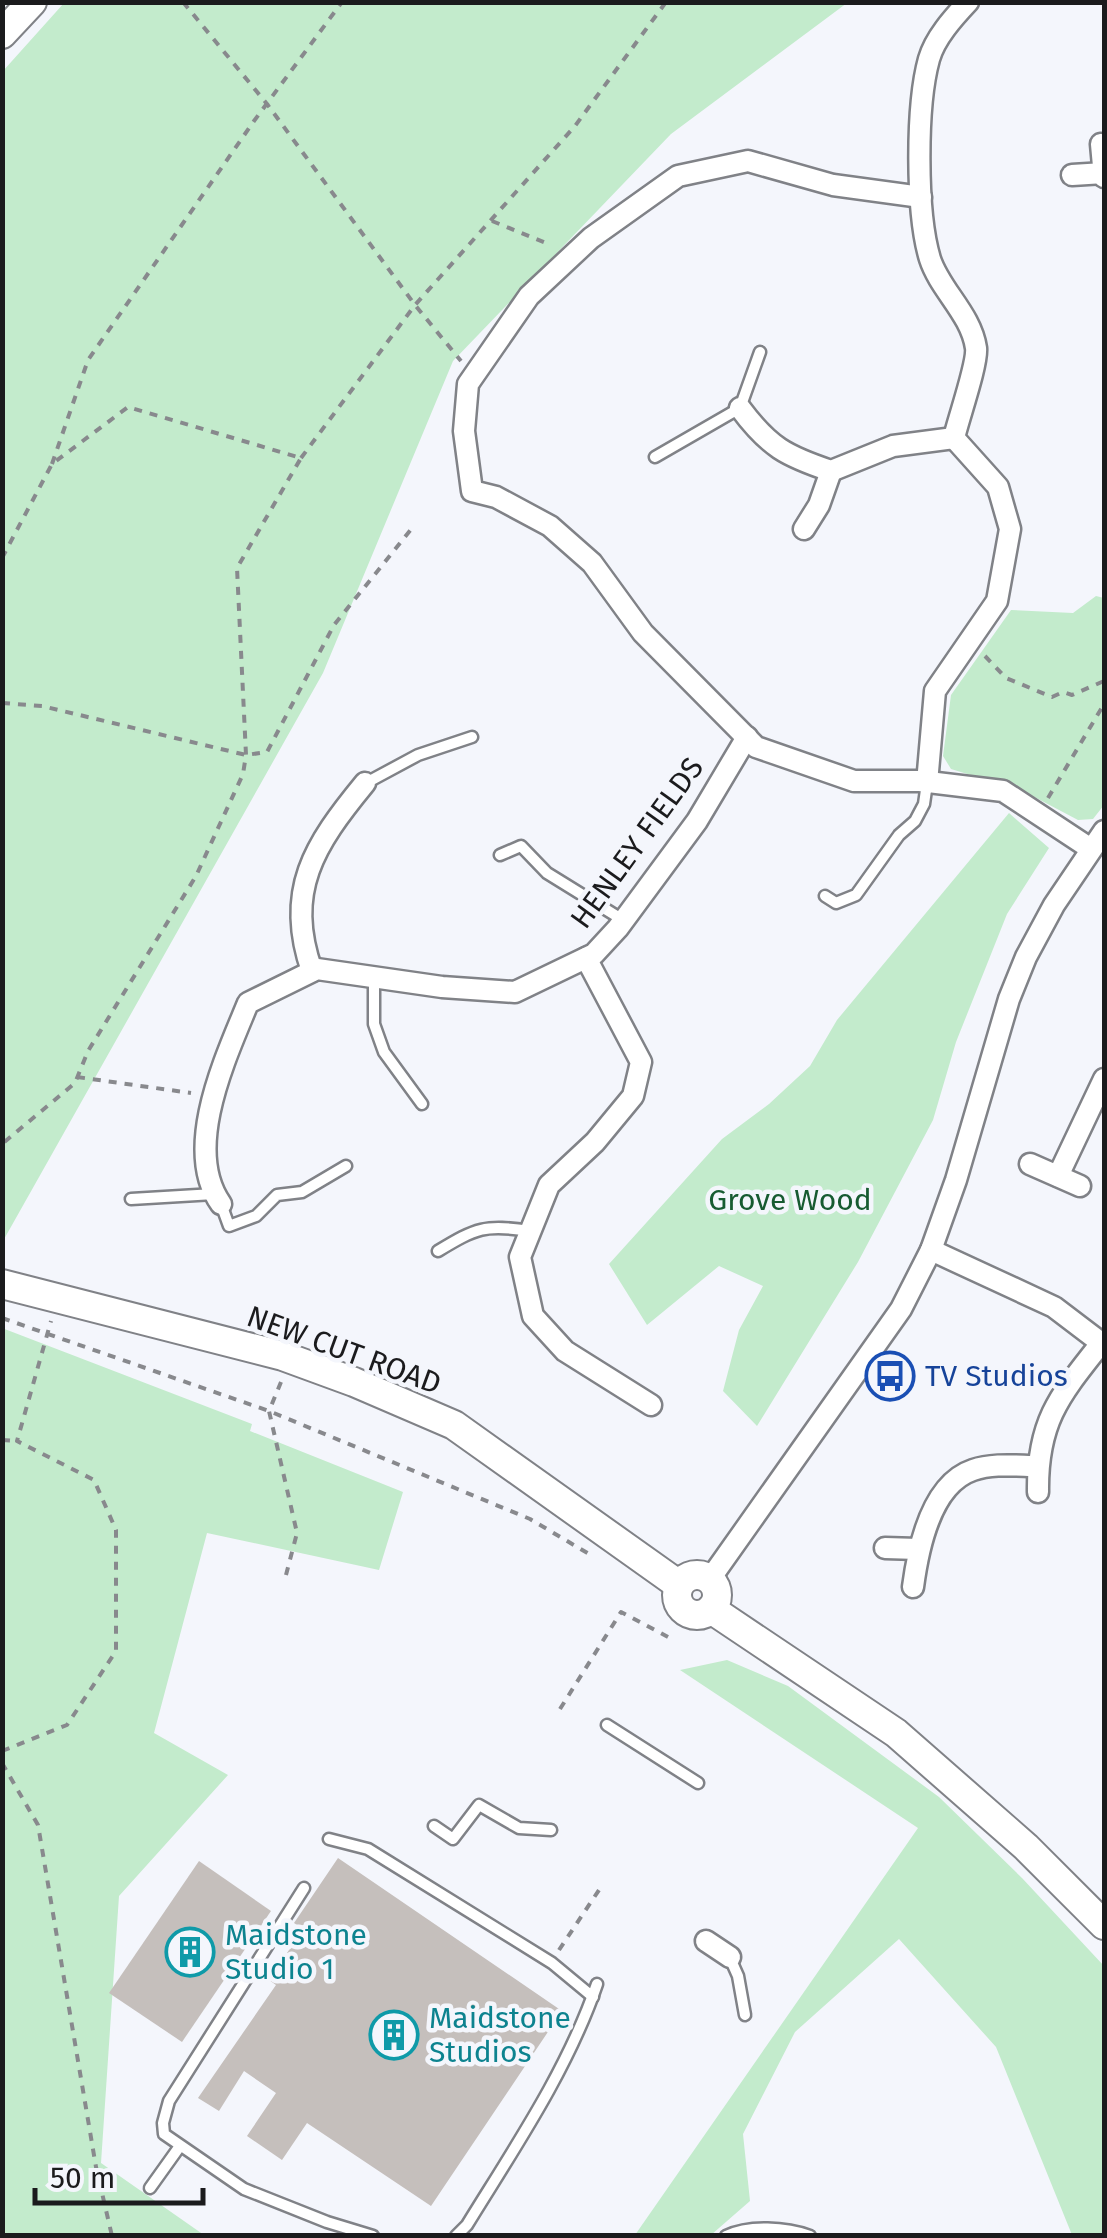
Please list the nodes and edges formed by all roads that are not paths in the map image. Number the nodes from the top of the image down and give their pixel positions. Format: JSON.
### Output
{"nodes":[{"id":1,"x":32,"y":2,"type":"edge"},
{"id":2,"x":968,"y":2,"type":"edge"},
{"id":3,"x":2,"y":34,"type":"edge"},
{"id":4,"x":1101,"y":144,"type":"dead end"},
{"id":5,"x":1072,"y":175,"type":"dead end"},
{"id":6,"x":1104,"y":175,"type":"edge"},
{"id":7,"x":921,"y":197,"type":"junction"},
{"id":8,"x":760,"y":352,"type":"dead end"},
{"id":9,"x":740,"y":408,"type":"junction"},
{"id":10,"x":954,"y":438,"type":"junction"},
{"id":11,"x":655,"y":458,"type":"dead end"},
{"id":12,"x":830,"y":472,"type":"junction"},
{"id":13,"x":804,"y":530,"type":"dead end"},
{"id":14,"x":472,"y":737,"type":"dead end"},
{"id":15,"x":747,"y":737,"type":"junction"},
{"id":16,"x":927,"y":783,"type":"junction"},
{"id":17,"x":365,"y":784,"type":"joint"},
{"id":18,"x":1104,"y":831,"type":"edge"},
{"id":19,"x":1091,"y":849,"type":"junction"},
{"id":20,"x":500,"y":855,"type":"dead end"},
{"id":21,"x":825,"y":896,"type":"dead end"},
{"id":22,"x":624,"y":920,"type":"junction"},
{"id":23,"x":586,"y":958,"type":"junction"},
{"id":24,"x":312,"y":972,"type":"junction"},
{"id":25,"x":374,"y":975,"type":"junction"},
{"id":26,"x":1104,"y":1080,"type":"edge"},
{"id":27,"x":422,"y":1104,"type":"dead end"},
{"id":28,"x":1030,"y":1164,"type":"dead end"},
{"id":29,"x":346,"y":1166,"type":"dead end"},
{"id":30,"x":1058,"y":1176,"type":"junction"},
{"id":31,"x":1080,"y":1186,"type":"dead end"},
{"id":32,"x":132,"y":1198,"type":"dead end"},
{"id":33,"x":217,"y":1199,"type":"junction"},
{"id":34,"x":530,"y":1231,"type":"junction"},
{"id":35,"x":931,"y":1250,"type":"junction"},
{"id":36,"x":438,"y":1251,"type":"dead end"},
{"id":37,"x":2,"y":1284,"type":"edge"},
{"id":38,"x":1103,"y":1343,"type":"edge"},
{"id":39,"x":651,"y":1405,"type":"dead end"},
{"id":40,"x":1038,"y":1466,"type":"junction"},
{"id":41,"x":1038,"y":1492,"type":"dead end"},
{"id":42,"x":885,"y":1548,"type":"dead end"},
{"id":43,"x":918,"y":1549,"type":"junction"},
{"id":44,"x":710,"y":1580,"type":"junction"},
{"id":45,"x":679,"y":1585,"type":"junction"},
{"id":46,"x":913,"y":1587,"type":"dead end"},
{"id":47,"x":711,"y":1609,"type":"junction"},
{"id":48,"x":607,"y":1726,"type":"dead end"},
{"id":49,"x":698,"y":1782,"type":"dead end"},
{"id":50,"x":434,"y":1826,"type":"dead end"},
{"id":51,"x":551,"y":1830,"type":"dead end"},
{"id":52,"x":328,"y":1840,"type":"dead end"},
{"id":53,"x":304,"y":1888,"type":"dead end"},
{"id":54,"x":1104,"y":1925,"type":"edge"},
{"id":55,"x":706,"y":1941,"type":"dead end"},
{"id":56,"x":730,"y":1957,"type":"joint"},
{"id":57,"x":597,"y":1984,"type":"dead end"},
{"id":58,"x":593,"y":1996,"type":"junction"},
{"id":59,"x":745,"y":2015,"type":"dead end"},
{"id":60,"x":180,"y":2146,"type":"junction"},
{"id":61,"x":150,"y":2188,"type":"dead end"},
{"id":62,"x":373,"y":2236,"type":"edge"},
{"id":63,"x":456,"y":2236,"type":"edge"},
{"id":64,"x":726,"y":2236,"type":"edge"},
{"id":65,"x":810,"y":2236,"type":"edge"}],
"edges":[{"from":1,"to":3,"type":"street"},
{"from":2,"to":7,"type":"street"},
{"from":4,"to":6,"type":"street"},
{"from":5,"to":6,"type":"street"},
{"from":7,"to":10,"type":"street"},
{"from":7,"to":15,"type":"street"},
{"from":8,"to":9,"type":"lane"},
{"from":9,"to":11,"type":"lane"},
{"from":9,"to":12,"type":"street"},
{"from":10,"to":12,"type":"street"},
{"from":10,"to":16,"type":"street"},
{"from":12,"to":13,"type":"street"},
{"from":14,"to":17,"type":"lane"},
{"from":15,"to":16,"type":"street"},
{"from":15,"to":22,"type":"street","name":"HENLEY FIELDS"},
{"from":16,"to":19,"type":"street"},
{"from":16,"to":21,"type":"lane"},
{"from":17,"to":24,"type":"street"},
{"from":18,"to":19,"type":"street"},
{"from":19,"to":35,"type":"street"},
{"from":20,"to":22,"type":"lane"},
{"from":22,"to":23,"type":"street","name":"HENLEY FIELDS"},
{"from":23,"to":25,"type":"street","name":"HENLEY FIELDS"},
{"from":23,"to":34,"type":"street"},
{"from":24,"to":25,"type":"street","name":"HENLEY FIELDS"},
{"from":24,"to":33,"type":"street","name":"HENLEY FIELDS"},
{"from":25,"to":27,"type":"lane"},
{"from":26,"to":30,"type":"street"},
{"from":28,"to":30,"type":"street"},
{"from":29,"to":33,"type":"lane"},
{"from":30,"to":31,"type":"street"},
{"from":32,"to":33,"type":"lane"},
{"from":34,"to":36,"type":"lane"},
{"from":34,"to":39,"type":"street"},
{"from":35,"to":38,"type":"street"},
{"from":35,"to":44,"type":"street"},
{"from":37,"to":45,"type":"street","name":"NEW CUT ROAD"},
{"from":38,"to":40,"type":"street"},
{"from":40,"to":41,"type":"street"},
{"from":40,"to":43,"type":"street"},
{"from":42,"to":43,"type":"street"},
{"from":43,"to":46,"type":"street"},
{"from":44,"to":45,"type":"street"},
{"from":44,"to":47,"type":"street"},
{"from":45,"to":47,"type":"street","name":"NEW CUT ROAD"},
{"from":47,"to":54,"type":"street","name":"NEW CUT ROAD"},
{"from":48,"to":49,"type":"lane"},
{"from":50,"to":51,"type":"lane"},
{"from":52,"to":58,"type":"lane"},
{"from":53,"to":60,"type":"lane"},
{"from":55,"to":56,"type":"street"},
{"from":56,"to":59,"type":"lane"},
{"from":57,"to":58,"type":"lane"},
{"from":58,"to":63,"type":"lane"},
{"from":60,"to":61,"type":"lane"},
{"from":60,"to":62,"type":"lane"},
{"from":64,"to":65,"type":"lane"}]}
